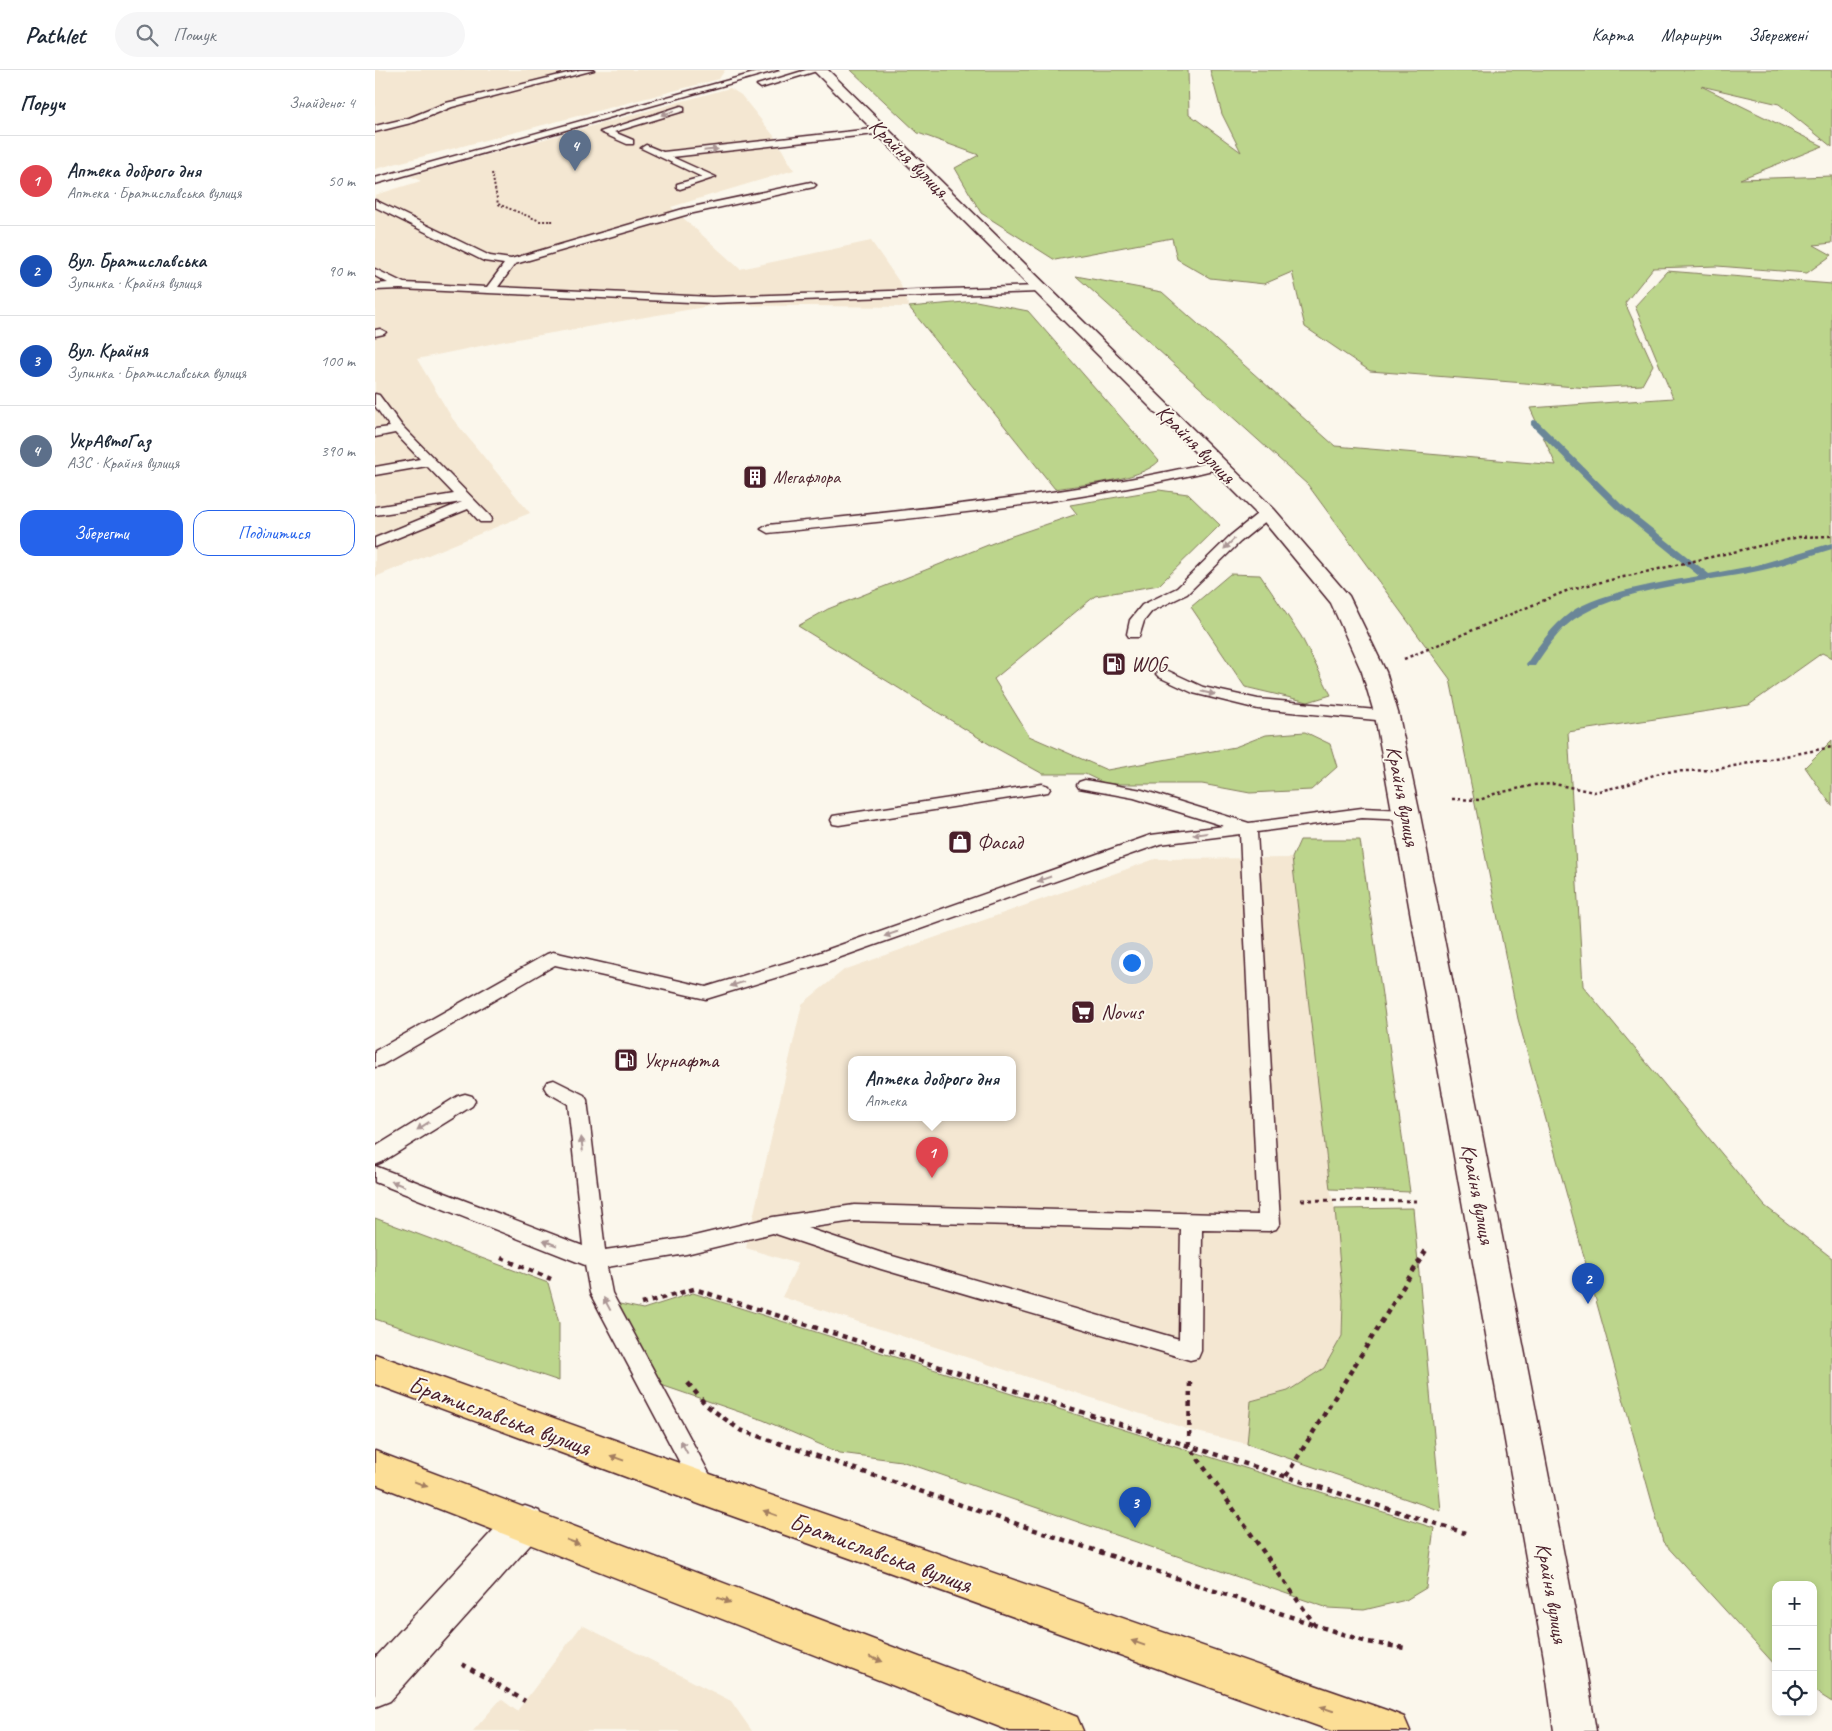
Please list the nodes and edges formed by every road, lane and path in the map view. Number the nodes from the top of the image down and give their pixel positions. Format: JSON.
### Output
{"nodes":[{"id":1,"x":590,"y":70,"type":"edge"},
{"id":2,"x":774,"y":70,"type":"edge"},
{"id":3,"x":816,"y":70,"type":"edge"},
{"id":4,"x":820,"y":70,"type":"edge"},
{"id":5,"x":747,"y":89,"type":"dead end"},
{"id":6,"x":690,"y":106,"type":"dead end"},
{"id":7,"x":375,"y":129,"type":"edge"},
{"id":8,"x":881,"y":131,"type":"junction"},
{"id":9,"x":630,"y":142,"type":"dead end"},
{"id":10,"x":646,"y":148,"type":"dead end"},
{"id":11,"x":662,"y":155,"type":"junction"},
{"id":12,"x":491,"y":165,"type":"dead end"},
{"id":13,"x":375,"y":181,"type":"edge"},
{"id":14,"x":811,"y":185,"type":"dead end"},
{"id":15,"x":680,"y":186,"type":"dead end"},
{"id":16,"x":375,"y":203,"type":"edge"},
{"id":17,"x":561,"y":222,"type":"dead end"},
{"id":18,"x":511,"y":262,"type":"junction"},
{"id":19,"x":375,"y":272,"type":"edge"},
{"id":20,"x":400,"y":286,"type":"junction"},
{"id":21,"x":375,"y":287,"type":"edge"},
{"id":22,"x":1039,"y":289,"type":"junction"},
{"id":23,"x":490,"y":290,"type":"junction"},
{"id":24,"x":375,"y":399,"type":"edge"},
{"id":25,"x":398,"y":429,"type":"junction"},
{"id":26,"x":375,"y":433,"type":"edge"},
{"id":27,"x":428,"y":462,"type":"junction"},
{"id":28,"x":1216,"y":465,"type":"junction"},
{"id":29,"x":375,"y":471,"type":"edge"},
{"id":30,"x":465,"y":500,"type":"junction"},
{"id":31,"x":375,"y":511,"type":"edge"},
{"id":32,"x":1267,"y":514,"type":"junction"},
{"id":33,"x":485,"y":519,"type":"dead end"},
{"id":34,"x":768,"y":529,"type":"dead end"},
{"id":35,"x":1832,"y":536,"type":"edge"},
{"id":36,"x":375,"y":543,"type":"edge"},
{"id":37,"x":1134,"y":634,"type":"dead end"},
{"id":38,"x":1374,"y":672,"type":"junction"},
{"id":39,"x":1164,"y":674,"type":"dead end"},
{"id":40,"x":1387,"y":716,"type":"junction"},
{"id":41,"x":1832,"y":747,"type":"edge"},
{"id":42,"x":1085,"y":785,"type":"dead end"},
{"id":43,"x":1042,"y":788,"type":"dead end"},
{"id":44,"x":1452,"y":799,"type":"dead end"},
{"id":45,"x":1407,"y":815,"type":"junction"},
{"id":46,"x":839,"y":820,"type":"dead end"},
{"id":47,"x":1248,"y":828,"type":"junction"},
{"id":48,"x":375,"y":1060,"type":"edge"},
{"id":49,"x":554,"y":1087,"type":"dead end"},
{"id":50,"x":465,"y":1101,"type":"dead end"},
{"id":51,"x":375,"y":1157,"type":"edge"},
{"id":52,"x":375,"y":1174,"type":"edge"},
{"id":53,"x":1268,"y":1199,"type":"junction"},
{"id":54,"x":1421,"y":1201,"type":"dead end"},
{"id":55,"x":1192,"y":1221,"type":"junction"},
{"id":56,"x":773,"y":1225,"type":"junction"},
{"id":57,"x":1428,"y":1247,"type":"dead end"},
{"id":58,"x":595,"y":1260,"type":"junction"},
{"id":59,"x":644,"y":1314,"type":"dead end"},
{"id":60,"x":1190,"y":1351,"type":"junction"},
{"id":61,"x":375,"y":1369,"type":"edge"},
{"id":62,"x":683,"y":1377,"type":"dead end"},
{"id":63,"x":1189,"y":1446,"type":"junction"},
{"id":64,"x":375,"y":1467,"type":"edge"},
{"id":65,"x":1286,"y":1476,"type":"junction"},
{"id":66,"x":707,"y":1490,"type":"junction"},
{"id":67,"x":525,"y":1523,"type":"junction"},
{"id":68,"x":1465,"y":1533,"type":"dead end"},
{"id":69,"x":1315,"y":1625,"type":"junction"},
{"id":70,"x":1405,"y":1648,"type":"dead end"},
{"id":71,"x":463,"y":1664,"type":"dead end"},
{"id":72,"x":375,"y":1687,"type":"edge"},
{"id":73,"x":525,"y":1702,"type":"dead end"},
{"id":74,"x":1062,"y":1731,"type":"edge"},
{"id":75,"x":1389,"y":1731,"type":"edge"},
{"id":76,"x":1575,"y":1731,"type":"edge"}],
"edges":[{"from":1,"to":7,"type":"lane"},
{"from":2,"to":13,"type":"lane"},
{"from":3,"to":5,"type":"lane"},
{"from":4,"to":8,"type":"street","name":"Крайня вулиця"},
{"from":6,"to":9,"type":"lane","one_way":true},
{"from":11,"to":8,"type":"lane","one_way":true},
{"from":8,"to":22,"type":"street","name":"Крайня вулиця"},
{"from":10,"to":11,"type":"lane"},
{"from":11,"to":15,"type":"lane"},
{"from":12,"to":17,"type":"path"},
{"from":14,"to":18,"type":"lane"},
{"from":16,"to":18,"type":"lane"},
{"from":18,"to":23,"type":"lane"},
{"from":19,"to":20,"type":"lane"},
{"from":20,"to":21,"type":"lane"},
{"from":20,"to":23,"type":"lane"},
{"from":22,"to":23,"type":"lane"},
{"from":22,"to":28,"type":"street","name":"Крайня вулиця"},
{"from":24,"to":25,"type":"lane"},
{"from":25,"to":26,"type":"lane"},
{"from":25,"to":27,"type":"lane"},
{"from":27,"to":29,"type":"lane"},
{"from":27,"to":30,"type":"lane"},
{"from":28,"to":32,"type":"street","name":"Крайня вулиця"},
{"from":28,"to":34,"type":"lane"},
{"from":30,"to":31,"type":"lane"},
{"from":30,"to":33,"type":"lane"},
{"from":30,"to":36,"type":"lane"},
{"from":32,"to":37,"type":"lane","one_way":true},
{"from":32,"to":38,"type":"street","name":"Крайня вулиця"},
{"from":35,"to":38,"type":"path"},
{"from":38,"to":40,"type":"street","name":"Крайня вулиця"},
{"from":39,"to":40,"type":"lane","one_way":true},
{"from":40,"to":45,"type":"street","name":"Крайня вулиця"},
{"from":41,"to":44,"type":"path"},
{"from":42,"to":47,"type":"lane"},
{"from":43,"to":46,"type":"lane"},
{"from":45,"to":47,"type":"lane"},
{"from":45,"to":76,"type":"street","name":"Крайня вулиця"},
{"from":47,"to":48,"type":"lane","one_way":true},
{"from":47,"to":53,"type":"lane"},
{"from":58,"to":49,"type":"lane","one_way":true},
{"from":50,"to":51,"type":"lane","one_way":true},
{"from":58,"to":52,"type":"lane","one_way":true},
{"from":53,"to":54,"type":"path"},
{"from":53,"to":55,"type":"lane"},
{"from":55,"to":56,"type":"lane"},
{"from":55,"to":60,"type":"lane"},
{"from":56,"to":58,"type":"lane"},
{"from":56,"to":60,"type":"lane"},
{"from":57,"to":65,"type":"path"},
{"from":66,"to":58,"type":"lane","one_way":true},
{"from":59,"to":63,"type":"path"},
{"from":60,"to":63,"type":"path"},
{"from":66,"to":61,"type":"main road","name":"Братиславська вулиця","one_way":true},
{"from":62,"to":69,"type":"path"},
{"from":63,"to":65,"type":"path"},
{"from":63,"to":69,"type":"path"},
{"from":64,"to":67,"type":"main road","one_way":true},
{"from":65,"to":68,"type":"path"},
{"from":75,"to":66,"type":"main road","name":"Братиславська вулиця","one_way":true},
{"from":67,"to":72,"type":"street"},
{"from":67,"to":74,"type":"main road","one_way":true},
{"from":69,"to":70,"type":"path"},
{"from":71,"to":73,"type":"path"}]}
